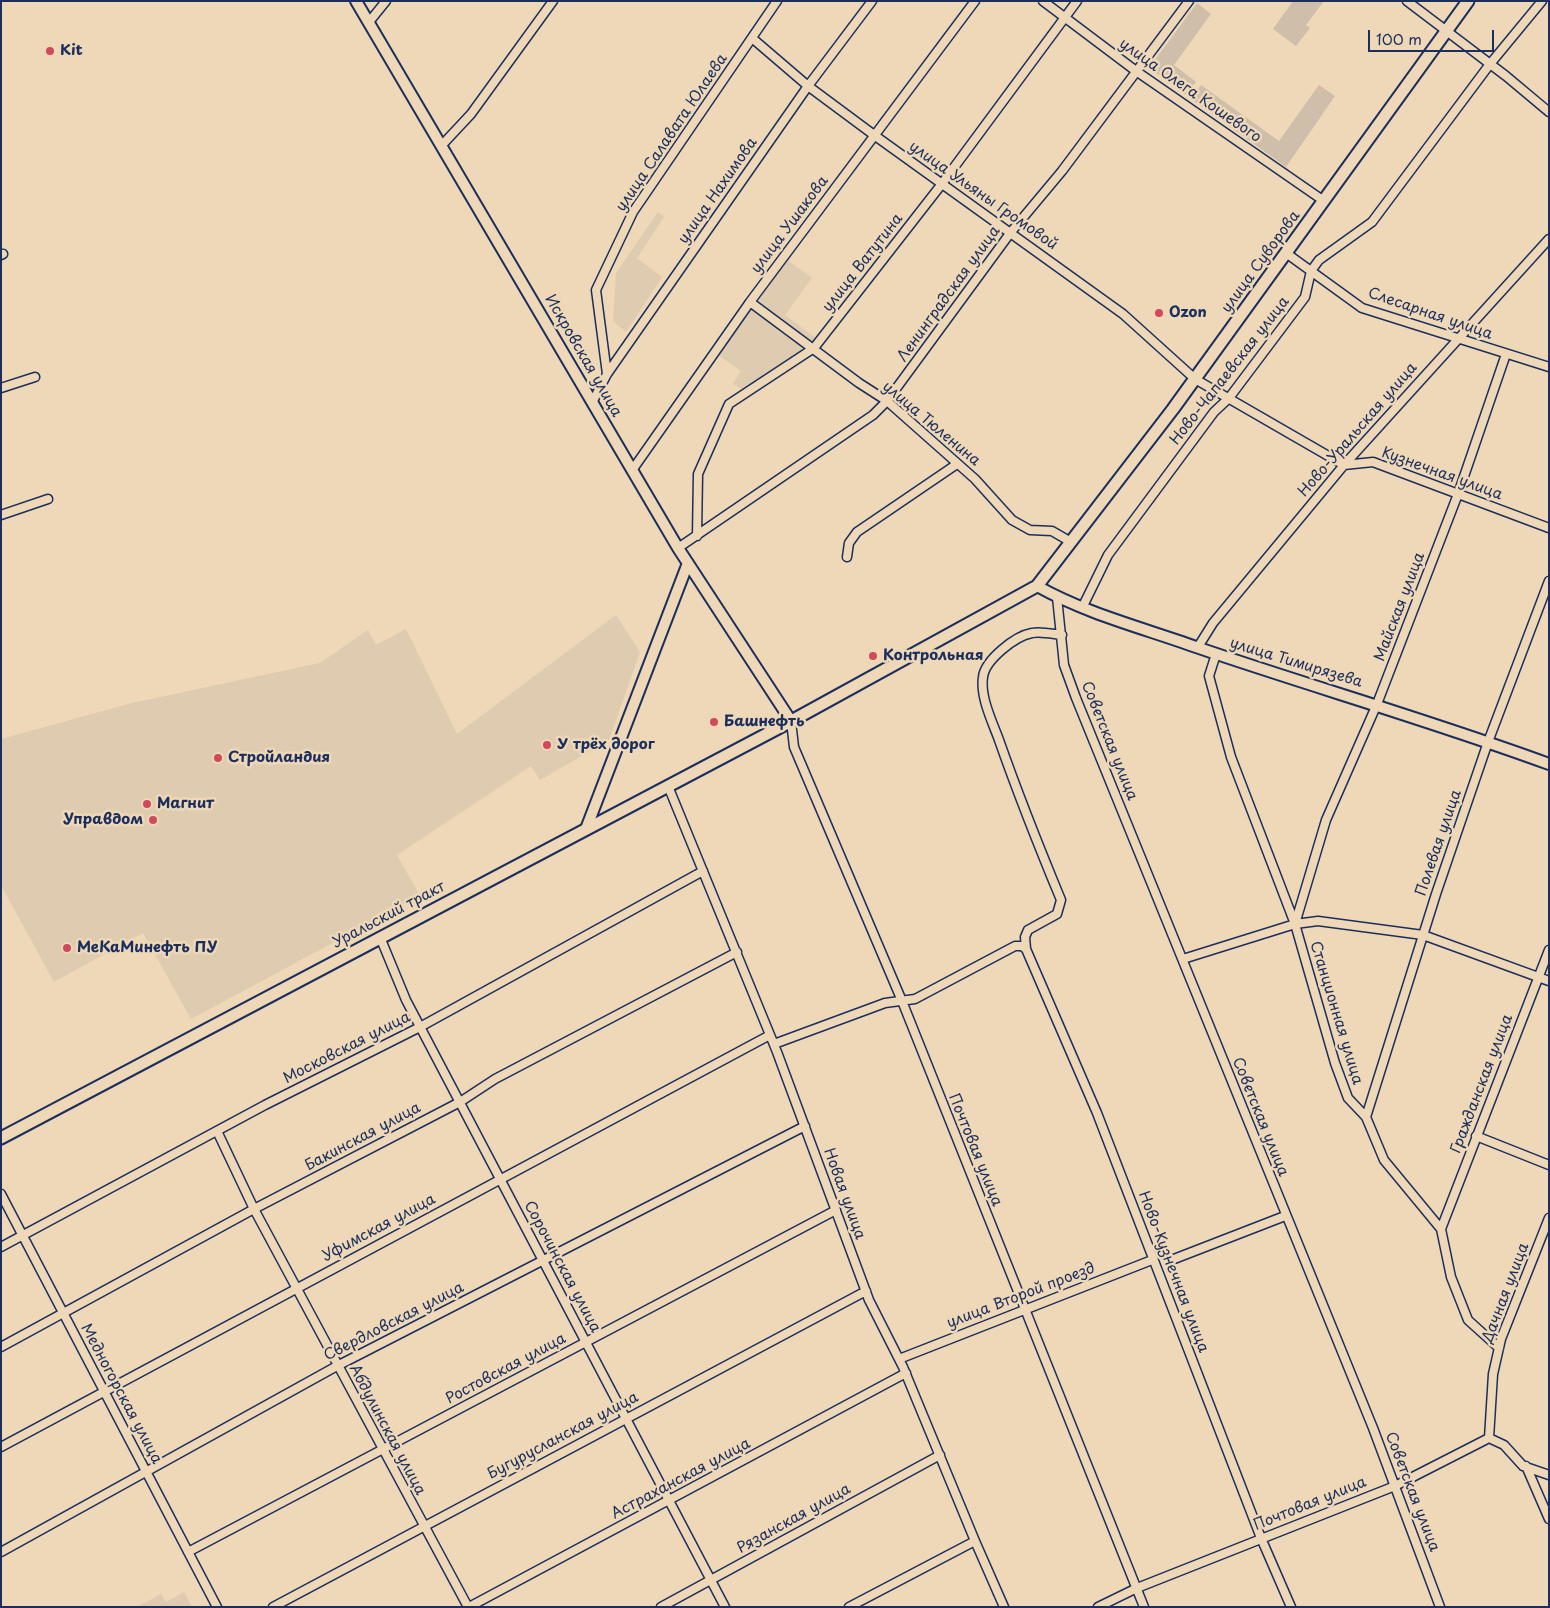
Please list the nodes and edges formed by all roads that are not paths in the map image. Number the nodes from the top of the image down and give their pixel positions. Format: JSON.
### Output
{"nodes":[{"id":1,"x":356,"y":1,"type":"edge"},
{"id":2,"x":386,"y":1,"type":"edge"},
{"id":3,"x":553,"y":1,"type":"edge"},
{"id":4,"x":777,"y":1,"type":"edge"},
{"id":5,"x":872,"y":1,"type":"edge"},
{"id":6,"x":975,"y":1,"type":"edge"},
{"id":7,"x":1043,"y":1,"type":"edge"},
{"id":8,"x":1076,"y":1,"type":"edge"},
{"id":9,"x":1189,"y":1,"type":"edge"},
{"id":10,"x":1407,"y":1,"type":"edge"},
{"id":11,"x":1468,"y":1,"type":"edge"},
{"id":12,"x":1542,"y":1,"type":"edge"},
{"id":13,"x":1064,"y":17,"type":"junction"},
{"id":14,"x":369,"y":22,"type":"junction"},
{"id":15,"x":1447,"y":30,"type":"junction"},
{"id":16,"x":752,"y":38,"type":"junction"},
{"id":17,"x":1490,"y":64,"type":"junction"},
{"id":18,"x":1136,"y":70,"type":"junction"},
{"id":19,"x":808,"y":86,"type":"junction"},
{"id":20,"x":1549,"y":112,"type":"edge"},
{"id":21,"x":874,"y":136,"type":"junction"},
{"id":22,"x":442,"y":144,"type":"junction"},
{"id":23,"x":941,"y":185,"type":"junction"},
{"id":24,"x":1324,"y":201,"type":"junction"},
{"id":25,"x":1011,"y":232,"type":"junction"},
{"id":26,"x":1549,"y":239,"type":"edge"},
{"id":27,"x":1286,"y":253,"type":"junction"},
{"id":28,"x":1311,"y":270,"type":"junction"},
{"id":29,"x":750,"y":302,"type":"junction"},
{"id":30,"x":1458,"y":339,"type":"junction"},
{"id":31,"x":814,"y":348,"type":"junction"},
{"id":32,"x":1506,"y":354,"type":"junction"},
{"id":33,"x":1549,"y":367,"type":"edge"},
{"id":34,"x":607,"y":374,"type":"junction"},
{"id":35,"x":35,"y":377,"type":"dead end"},
{"id":36,"x":1195,"y":379,"type":"junction"},
{"id":37,"x":1,"y":388,"type":"edge"},
{"id":38,"x":1229,"y":398,"type":"junction"},
{"id":39,"x":592,"y":401,"type":"junction"},
{"id":40,"x":887,"y":401,"type":"junction"},
{"id":41,"x":957,"y":464,"type":"junction"},
{"id":42,"x":1344,"y":465,"type":"junction"},
{"id":43,"x":632,"y":469,"type":"junction"},
{"id":44,"x":1458,"y":494,"type":"junction"},
{"id":45,"x":48,"y":499,"type":"dead end"},
{"id":46,"x":1,"y":515,"type":"edge"},
{"id":47,"x":1549,"y":528,"type":"edge"},
{"id":48,"x":697,"y":536,"type":"junction"},
{"id":49,"x":1071,"y":542,"type":"junction"},
{"id":50,"x":678,"y":548,"type":"junction"},
{"id":51,"x":847,"y":557,"type":"dead end"},
{"id":52,"x":688,"y":563,"type":"junction"},
{"id":53,"x":1549,"y":581,"type":"edge"},
{"id":54,"x":1037,"y":586,"type":"junction"},
{"id":55,"x":1057,"y":597,"type":"junction"},
{"id":56,"x":1082,"y":608,"type":"junction"},
{"id":57,"x":1062,"y":635,"type":"junction"},
{"id":58,"x":1198,"y":647,"type":"junction"},
{"id":59,"x":1216,"y":654,"type":"junction"},
{"id":60,"x":1377,"y":704,"type":"junction"},
{"id":61,"x":791,"y":721,"type":"junction"},
{"id":62,"x":1488,"y":742,"type":"junction"},
{"id":63,"x":1549,"y":764,"type":"edge"},
{"id":64,"x":668,"y":786,"type":"junction"},
{"id":65,"x":586,"y":829,"type":"junction"},
{"id":66,"x":704,"y":871,"type":"junction"},
{"id":67,"x":1295,"y":924,"type":"junction"},
{"id":68,"x":1424,"y":935,"type":"junction"},
{"id":69,"x":380,"y":937,"type":"junction"},
{"id":70,"x":1026,"y":949,"type":"junction"},
{"id":71,"x":1549,"y":950,"type":"edge"},
{"id":72,"x":737,"y":952,"type":"junction"},
{"id":73,"x":1183,"y":959,"type":"junction"},
{"id":74,"x":1538,"y":978,"type":"junction"},
{"id":75,"x":1549,"y":981,"type":"edge"},
{"id":76,"x":902,"y":1001,"type":"junction"},
{"id":77,"x":420,"y":1026,"type":"junction"},
{"id":78,"x":770,"y":1035,"type":"junction"},
{"id":79,"x":774,"y":1044,"type":"junction"},
{"id":80,"x":460,"y":1102,"type":"junction"},
{"id":81,"x":1366,"y":1117,"type":"junction"},
{"id":82,"x":805,"y":1126,"type":"junction"},
{"id":83,"x":217,"y":1131,"type":"junction"},
{"id":84,"x":1476,"y":1136,"type":"junction"},
{"id":85,"x":1,"y":1138,"type":"edge"},
{"id":86,"x":1549,"y":1165,"type":"edge"},
{"id":87,"x":501,"y":1179,"type":"junction"},
{"id":88,"x":1,"y":1194,"type":"edge"},
{"id":89,"x":254,"y":1209,"type":"junction"},
{"id":90,"x":836,"y":1210,"type":"junction"},
{"id":91,"x":1285,"y":1216,"type":"junction"},
{"id":92,"x":1549,"y":1218,"type":"edge"},
{"id":93,"x":1441,"y":1229,"type":"junction"},
{"id":94,"x":23,"y":1235,"type":"junction"},
{"id":95,"x":1,"y":1247,"type":"edge"},
{"id":96,"x":1174,"y":1259,"type":"dead end"},
{"id":97,"x":1152,"y":1260,"type":"junction"},
{"id":98,"x":544,"y":1261,"type":"junction"},
{"id":99,"x":297,"y":1287,"type":"junction"},
{"id":100,"x":866,"y":1291,"type":"junction"},
{"id":101,"x":1024,"y":1310,"type":"junction"},
{"id":102,"x":63,"y":1313,"type":"junction"},
{"id":103,"x":586,"y":1341,"type":"junction"},
{"id":104,"x":1,"y":1347,"type":"edge"},
{"id":105,"x":1499,"y":1348,"type":"junction"},
{"id":106,"x":899,"y":1359,"type":"junction"},
{"id":107,"x":337,"y":1366,"type":"junction"},
{"id":108,"x":906,"y":1372,"type":"junction"},
{"id":109,"x":105,"y":1392,"type":"junction"},
{"id":110,"x":626,"y":1417,"type":"junction"},
{"id":111,"x":1490,"y":1438,"type":"junction"},
{"id":112,"x":1,"y":1447,"type":"edge"},
{"id":113,"x":383,"y":1449,"type":"junction"},
{"id":114,"x":940,"y":1455,"type":"junction"},
{"id":115,"x":1526,"y":1466,"type":"junction"},
{"id":116,"x":146,"y":1472,"type":"junction"},
{"id":117,"x":1549,"y":1475,"type":"edge"},
{"id":118,"x":1395,"y":1486,"type":"junction"},
{"id":119,"x":670,"y":1501,"type":"junction"},
{"id":120,"x":1549,"y":1519,"type":"edge"},
{"id":121,"x":424,"y":1527,"type":"junction"},
{"id":122,"x":1261,"y":1538,"type":"junction"},
{"id":123,"x":974,"y":1541,"type":"junction"},
{"id":124,"x":1,"y":1552,"type":"edge"},
{"id":125,"x":188,"y":1552,"type":"junction"},
{"id":126,"x":712,"y":1580,"type":"junction"},
{"id":127,"x":1137,"y":1588,"type":"junction"},
{"id":128,"x":217,"y":1607,"type":"edge"},
{"id":129,"x":273,"y":1607,"type":"edge"},
{"id":130,"x":468,"y":1607,"type":"edge"},
{"id":131,"x":661,"y":1607,"type":"edge"},
{"id":132,"x":725,"y":1607,"type":"edge"},
{"id":133,"x":849,"y":1607,"type":"edge"},
{"id":134,"x":1004,"y":1607,"type":"edge"},
{"id":135,"x":1098,"y":1607,"type":"edge"},
{"id":136,"x":1144,"y":1607,"type":"edge"},
{"id":137,"x":1291,"y":1607,"type":"edge"},
{"id":138,"x":1440,"y":1607,"type":"edge"}],
"edges":[{"from":1,"to":14,"type":"main road","name":"Искровская улица"},
{"from":2,"to":14,"type":"street"},
{"from":3,"to":22,"type":"street"},
{"from":4,"to":16,"type":"street","name":"улица Салавата Юлаева"},
{"from":5,"to":19,"type":"street","name":"улица Нахимова"},
{"from":6,"to":21,"type":"street","name":"улица Ушакова"},
{"from":7,"to":13,"type":"street","name":"улица Олега Кошевого"},
{"from":8,"to":13,"type":"street","name":"улица Ватутина"},
{"from":9,"to":18,"type":"street","name":"Ленинградская улица"},
{"from":10,"to":15,"type":"street"},
{"from":11,"to":15,"type":"main road","name":"улица Суворова"},
{"from":12,"to":17,"type":"street"},
{"from":13,"to":18,"type":"street","name":"улица Олега Кошевого"},
{"from":13,"to":23,"type":"street","name":"улица Ватутина"},
{"from":14,"to":22,"type":"main road","name":"Искровская улица"},
{"from":15,"to":17,"type":"street"},
{"from":15,"to":24,"type":"main road","name":"улица Суворова"},
{"from":16,"to":19,"type":"street","name":"улица Ульяны Громовой"},
{"from":16,"to":34,"type":"street","name":"улица Салавата Юлаева"},
{"from":17,"to":20,"type":"street"},
{"from":17,"to":28,"type":"street"},
{"from":18,"to":24,"type":"street","name":"улица Олега Кошевого"},
{"from":18,"to":25,"type":"street","name":"Ленинградская улица"},
{"from":19,"to":21,"type":"street","name":"улица Ульяны Громовой"},
{"from":19,"to":34,"type":"street","name":"улица Нахимова"},
{"from":21,"to":23,"type":"street","name":"улица Ульяны Громовой"},
{"from":21,"to":29,"type":"street","name":"улица Ушакова"},
{"from":22,"to":39,"type":"main road","name":"Искровская улица"},
{"from":23,"to":25,"type":"street","name":"улица Ульяны Громовой"},
{"from":23,"to":31,"type":"street","name":"улица Ватутина"},
{"from":24,"to":27,"type":"main road","name":"улица Суворова"},
{"from":25,"to":36,"type":"street","name":"улица Ульяны Громовой"},
{"from":25,"to":40,"type":"street","name":"Ленинградская улица"},
{"from":26,"to":30,"type":"street","name":"Ново-Уральская улица"},
{"from":27,"to":28,"type":"street","name":"Слесарная улица"},
{"from":27,"to":36,"type":"main road","name":"улица Суворова"},
{"from":28,"to":30,"type":"street","name":"Слесарная улица"},
{"from":28,"to":38,"type":"street","name":"Ново-Чапаевская улица"},
{"from":29,"to":31,"type":"street","name":"улица Тюленина"},
{"from":29,"to":43,"type":"street","name":"улица Ушакова"},
{"from":30,"to":32,"type":"street","name":"Слесарная улица"},
{"from":30,"to":42,"type":"street","name":"Ново-Уральская улица"},
{"from":31,"to":40,"type":"street","name":"улица Тюленина"},
{"from":31,"to":48,"type":"street","name":"улица Ватутина"},
{"from":32,"to":33,"type":"street","name":"Слесарная улица"},
{"from":32,"to":44,"type":"street","name":"Майская улица"},
{"from":34,"to":39,"type":"street","name":"улица Нахимова"},
{"from":35,"to":37,"type":"street"},
{"from":36,"to":38,"type":"street"},
{"from":36,"to":49,"type":"main road","name":"улица Суворова"},
{"from":38,"to":42,"type":"street"},
{"from":38,"to":56,"type":"street","name":"Ново-Чапаевская улица"},
{"from":39,"to":43,"type":"main road","name":"Искровская улица"},
{"from":40,"to":41,"type":"street","name":"улица Тюленина"},
{"from":40,"to":48,"type":"street","name":"Ленинградская улица"},
{"from":41,"to":49,"type":"street","name":"улица Тюленина"},
{"from":41,"to":51,"type":"street"},
{"from":42,"to":44,"type":"street","name":"Кузнечная улица"},
{"from":42,"to":58,"type":"street","name":"Ново-Уральская улица"},
{"from":43,"to":50,"type":"main road","name":"Искровская улица"},
{"from":44,"to":47,"type":"street","name":"Кузнечная улица"},
{"from":44,"to":60,"type":"street","name":"Майская улица"},
{"from":45,"to":46,"type":"street"},
{"from":48,"to":50,"type":"street","name":"Ленинградская улица"},
{"from":49,"to":54,"type":"main road","name":"улица Суворова"},
{"from":50,"to":52,"type":"main road","name":"Искровская улица"},
{"from":52,"to":61,"type":"main road","name":"Искровская улица"},
{"from":52,"to":65,"type":"main road"},
{"from":53,"to":62,"type":"street","name":"Полевая улица"},
{"from":54,"to":55,"type":"main road","name":"улица Тимирязева"},
{"from":54,"to":61,"type":"main road","name":"Уральский тракт"},
{"from":55,"to":56,"type":"main road","name":"улица Тимирязева"},
{"from":55,"to":57,"type":"street","name":"Советская улица"},
{"from":56,"to":58,"type":"main road","name":"улица Тимирязева"},
{"from":57,"to":70,"type":"street"},
{"from":57,"to":73,"type":"street","name":"Советская улица"},
{"from":58,"to":59,"type":"main road","name":"улица Тимирязева"},
{"from":59,"to":60,"type":"main road","name":"улица Тимирязева"},
{"from":59,"to":67,"type":"street","name":"Станционная улица"},
{"from":60,"to":62,"type":"main road","name":"улица Тимирязева"},
{"from":60,"to":67,"type":"street","name":"Майская улица"},
{"from":61,"to":64,"type":"main road","name":"Уральский тракт"},
{"from":61,"to":76,"type":"street","name":"Почтовая улица"},
{"from":62,"to":63,"type":"main road","name":"улица Тимирязева"},
{"from":62,"to":68,"type":"street","name":"Полевая улица"},
{"from":64,"to":65,"type":"main road","name":"Уральский тракт"},
{"from":64,"to":66,"type":"street","name":"Новая улица"},
{"from":65,"to":69,"type":"main road","name":"Уральский тракт"},
{"from":66,"to":72,"type":"street","name":"Новая улица"},
{"from":66,"to":77,"type":"street","name":"Московская улица"},
{"from":67,"to":68,"type":"street"},
{"from":67,"to":73,"type":"street"},
{"from":67,"to":81,"type":"street","name":"Станционная улица"},
{"from":68,"to":74,"type":"street"},
{"from":68,"to":81,"type":"street","name":"Полевая улица"},
{"from":69,"to":77,"type":"street","name":"Сорочинская улица"},
{"from":69,"to":85,"type":"main road","name":"Уральский тракт"},
{"from":70,"to":76,"type":"street"},
{"from":70,"to":97,"type":"street","name":"Ново-Кузнечная улица"},
{"from":71,"to":74,"type":"street","name":"Гражданская улица"},
{"from":72,"to":78,"type":"street","name":"Новая улица"},
{"from":72,"to":80,"type":"street","name":"Бакинская улица"},
{"from":73,"to":91,"type":"street","name":"Советская улица"},
{"from":74,"to":75,"type":"street"},
{"from":74,"to":84,"type":"street","name":"Гражданская улица"},
{"from":76,"to":79,"type":"street"},
{"from":76,"to":101,"type":"street","name":"Почтовая улица"},
{"from":77,"to":80,"type":"street","name":"Сорочинская улица"},
{"from":77,"to":83,"type":"street","name":"Московская улица"},
{"from":78,"to":79,"type":"street","name":"Новая улица"},
{"from":78,"to":87,"type":"street","name":"Уфимская улица"},
{"from":79,"to":82,"type":"street","name":"Новая улица"},
{"from":80,"to":87,"type":"street","name":"Сорочинская улица"},
{"from":80,"to":89,"type":"street","name":"Бакинская улица"},
{"from":81,"to":93,"type":"street","name":"Станционная улица"},
{"from":82,"to":90,"type":"street","name":"Новая улица"},
{"from":82,"to":98,"type":"street","name":"Свердловская улица"},
{"from":83,"to":89,"type":"street","name":"Абдулинская улица"},
{"from":83,"to":94,"type":"street","name":"Московская улица"},
{"from":84,"to":86,"type":"street"},
{"from":84,"to":93,"type":"street","name":"Гражданская улица"},
{"from":87,"to":98,"type":"street","name":"Сорочинская улица"},
{"from":87,"to":99,"type":"street","name":"Уфимская улица"},
{"from":88,"to":94,"type":"street","name":"Медногорская улица"},
{"from":89,"to":99,"type":"street","name":"Абдулинская улица"},
{"from":89,"to":102,"type":"street","name":"Бакинская улица"},
{"from":90,"to":100,"type":"street","name":"Новая улица"},
{"from":90,"to":103,"type":"street","name":"Ростовская улица"},
{"from":91,"to":96,"type":"street"},
{"from":91,"to":118,"type":"street","name":"Советская улица"},
{"from":92,"to":105,"type":"street","name":"Дачная улица"},
{"from":93,"to":105,"type":"street","name":"Станционная улица"},
{"from":94,"to":95,"type":"street","name":"Московская улица"},
{"from":94,"to":102,"type":"street","name":"Медногорская улица"},
{"from":97,"to":101,"type":"street","name":"улица Второй проезд"},
{"from":97,"to":122,"type":"street","name":"Ново-Кузнечная улица"},
{"from":98,"to":103,"type":"street","name":"Сорочинская улица"},
{"from":98,"to":107,"type":"street","name":"Свердловская улица"},
{"from":99,"to":107,"type":"street","name":"Абдулинская улица"},
{"from":99,"to":109,"type":"street","name":"Уфимская улица"},
{"from":100,"to":106,"type":"street","name":"Новая улица"},
{"from":100,"to":110,"type":"street","name":"Бугурусланская улица"},
{"from":101,"to":106,"type":"street","name":"улица Второй проезд"},
{"from":101,"to":127,"type":"street","name":"Почтовая улица"},
{"from":102,"to":104,"type":"street","name":"Бакинская улица"},
{"from":102,"to":109,"type":"street","name":"Медногорская улица"},
{"from":103,"to":110,"type":"street","name":"Сорочинская улица"},
{"from":103,"to":113,"type":"street","name":"Ростовская улица"},
{"from":105,"to":111,"type":"street","name":"Дачная улица"},
{"from":106,"to":108,"type":"street","name":"Новая улица"},
{"from":107,"to":113,"type":"street","name":"Абдулинская улица"},
{"from":107,"to":116,"type":"street","name":"Свердловская улица"},
{"from":108,"to":114,"type":"street","name":"Новая улица"},
{"from":108,"to":119,"type":"street","name":"Астраханская улица"},
{"from":109,"to":112,"type":"street","name":"Уфимская улица"},
{"from":109,"to":116,"type":"street","name":"Медногорская улица"},
{"from":110,"to":119,"type":"street","name":"Сорочинская улица"},
{"from":110,"to":121,"type":"street","name":"Бугурусланская улица"},
{"from":111,"to":115,"type":"street"},
{"from":111,"to":118,"type":"street","name":"Почтовая улица"},
{"from":113,"to":121,"type":"street","name":"Абдулинская улица"},
{"from":113,"to":125,"type":"street","name":"Ростовская улица"},
{"from":114,"to":123,"type":"street","name":"Новая улица"},
{"from":114,"to":126,"type":"street","name":"Рязанская улица"},
{"from":115,"to":117,"type":"street"},
{"from":115,"to":120,"type":"street"},
{"from":116,"to":124,"type":"street","name":"Свердловская улица"},
{"from":116,"to":125,"type":"street","name":"Медногорская улица"},
{"from":118,"to":122,"type":"street","name":"Почтовая улица"},
{"from":118,"to":138,"type":"street","name":"Советская улица"},
{"from":119,"to":126,"type":"street","name":"Сорочинская улица"},
{"from":119,"to":130,"type":"street","name":"Астраханская улица"},
{"from":121,"to":129,"type":"street","name":"Бугурусланская улица"},
{"from":121,"to":130,"type":"street","name":"Абдулинская улица"},
{"from":122,"to":127,"type":"street","name":"Почтовая улица"},
{"from":122,"to":137,"type":"street","name":"Ново-Кузнечная улица"},
{"from":123,"to":133,"type":"street"},
{"from":123,"to":134,"type":"street","name":"Новая улица"},
{"from":125,"to":128,"type":"street","name":"Медногорская улица"},
{"from":126,"to":131,"type":"street","name":"Рязанская улица"},
{"from":126,"to":132,"type":"street","name":"Сорочинская улица"},
{"from":127,"to":135,"type":"street","name":"Почтовая улица"},
{"from":127,"to":136,"type":"street","name":"Почтовая улица"}]}
